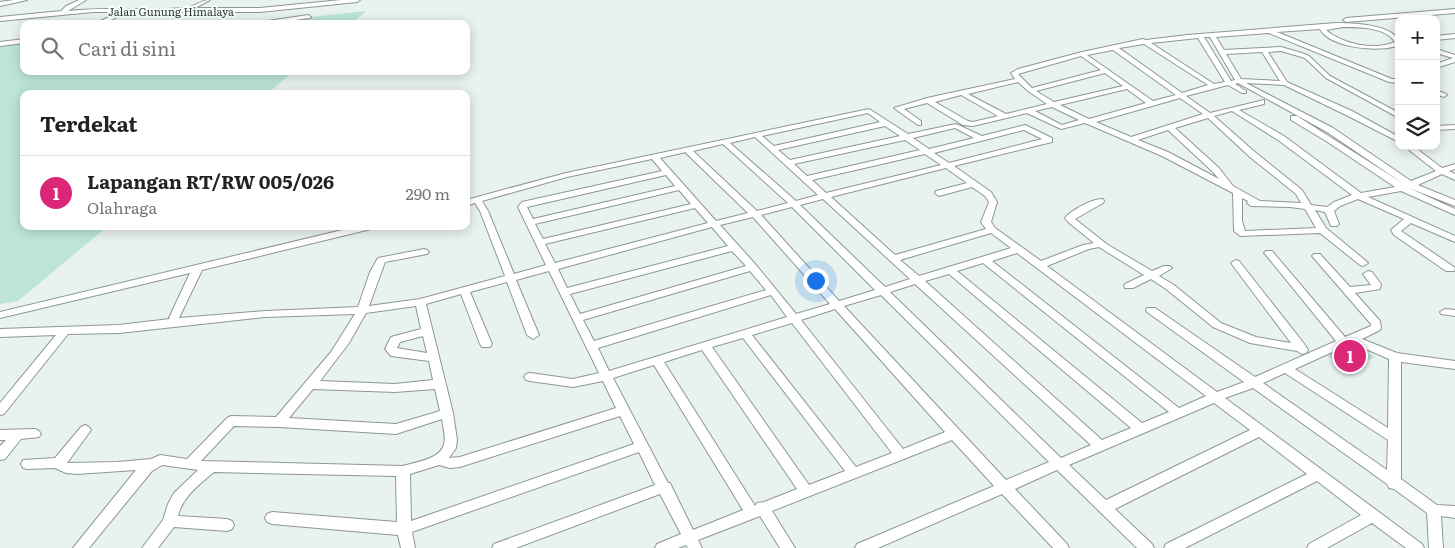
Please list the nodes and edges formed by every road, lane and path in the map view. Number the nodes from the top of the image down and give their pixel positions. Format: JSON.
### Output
{"nodes":[{"id":1,"x":24,"y":0,"type":"edge"},
{"id":2,"x":83,"y":0,"type":"edge"},
{"id":3,"x":207,"y":0,"type":"edge"},
{"id":4,"x":357,"y":0,"type":"edge"},
{"id":5,"x":0,"y":4,"type":"edge"},
{"id":6,"x":127,"y":11,"type":"junction"},
{"id":7,"x":187,"y":11,"type":"junction"},
{"id":8,"x":1455,"y":11,"type":"edge"},
{"id":9,"x":63,"y":13,"type":"junction"},
{"id":10,"x":1455,"y":16,"type":"edge"},
{"id":11,"x":308,"y":17,"type":"dead end"},
{"id":12,"x":1440,"y":17,"type":"edge"},
{"id":13,"x":1440,"y":18,"type":"edge"},
{"id":14,"x":0,"y":20,"type":"edge"},
{"id":15,"x":106,"y":20,"type":"edge"},
{"id":16,"x":284,"y":20,"type":"edge"},
{"id":17,"x":1338,"y":21,"type":"dead end"},
{"id":18,"x":1395,"y":21,"type":"edge"},
{"id":19,"x":1395,"y":22,"type":"edge"},
{"id":20,"x":1351,"y":25,"type":"junction"},
{"id":21,"x":1361,"y":26,"type":"junction"},
{"id":22,"x":1268,"y":31,"type":"junction"},
{"id":23,"x":1324,"y":31,"type":"junction"},
{"id":24,"x":20,"y":34,"type":"edge"},
{"id":25,"x":1200,"y":36,"type":"junction"},
{"id":26,"x":1212,"y":36,"type":"junction"},
{"id":27,"x":1455,"y":36,"type":"edge"},
{"id":28,"x":0,"y":37,"type":"edge"},
{"id":29,"x":1395,"y":38,"type":"edge"},
{"id":30,"x":1440,"y":38,"type":"edge"},
{"id":31,"x":1440,"y":38,"type":"edge"},
{"id":32,"x":1143,"y":41,"type":"junction"},
{"id":33,"x":20,"y":42,"type":"edge"},
{"id":34,"x":1455,"y":42,"type":"edge"},
{"id":35,"x":0,"y":44,"type":"edge"},
{"id":36,"x":1395,"y":45,"type":"edge"},
{"id":37,"x":1113,"y":47,"type":"junction"},
{"id":38,"x":1264,"y":50,"type":"junction"},
{"id":39,"x":1223,"y":52,"type":"junction"},
{"id":40,"x":1440,"y":53,"type":"edge"},
{"id":41,"x":1082,"y":54,"type":"junction"},
{"id":42,"x":1455,"y":59,"type":"edge"},
{"id":43,"x":1440,"y":65,"type":"edge"},
{"id":44,"x":1106,"y":71,"type":"junction"},
{"id":45,"x":1018,"y":80,"type":"junction"},
{"id":46,"x":1239,"y":81,"type":"junction"},
{"id":47,"x":1395,"y":82,"type":"edge"},
{"id":48,"x":1229,"y":83,"type":"junction"},
{"id":49,"x":1285,"y":83,"type":"junction"},
{"id":50,"x":1213,"y":86,"type":"junction"},
{"id":51,"x":1127,"y":87,"type":"junction"},
{"id":52,"x":1030,"y":90,"type":"junction"},
{"id":53,"x":960,"y":92,"type":"junction"},
{"id":54,"x":1440,"y":94,"type":"edge"},
{"id":55,"x":1444,"y":95,"type":"dead end"},
{"id":56,"x":1182,"y":96,"type":"junction"},
{"id":57,"x":927,"y":100,"type":"junction"},
{"id":58,"x":1261,"y":102,"type":"junction"},
{"id":59,"x":1151,"y":104,"type":"junction"},
{"id":60,"x":1055,"y":105,"type":"junction"},
{"id":61,"x":1233,"y":110,"type":"junction"},
{"id":62,"x":1028,"y":111,"type":"junction"},
{"id":63,"x":1395,"y":114,"type":"edge"},
{"id":64,"x":1209,"y":115,"type":"junction"},
{"id":65,"x":1004,"y":116,"type":"junction"},
{"id":66,"x":1455,"y":120,"type":"edge"},
{"id":67,"x":1440,"y":121,"type":"edge"},
{"id":68,"x":1087,"y":122,"type":"junction"},
{"id":69,"x":887,"y":123,"type":"junction"},
{"id":70,"x":918,"y":123,"type":"dead end"},
{"id":71,"x":1455,"y":127,"type":"edge"},
{"id":72,"x":1440,"y":128,"type":"edge"},
{"id":73,"x":1171,"y":129,"type":"junction"},
{"id":74,"x":757,"y":135,"type":"junction"},
{"id":75,"x":906,"y":137,"type":"junction"},
{"id":76,"x":1395,"y":137,"type":"edge"},
{"id":77,"x":982,"y":139,"type":"junction"},
{"id":78,"x":1133,"y":140,"type":"junction"},
{"id":79,"x":725,"y":142,"type":"junction"},
{"id":80,"x":772,"y":149,"type":"junction"},
{"id":81,"x":689,"y":150,"type":"junction"},
{"id":82,"x":1413,"y":150,"type":"edge"},
{"id":83,"x":927,"y":151,"type":"junction"},
{"id":84,"x":654,"y":156,"type":"junction"},
{"id":85,"x":789,"y":163,"type":"junction"},
{"id":86,"x":950,"y":166,"type":"junction"},
{"id":87,"x":1455,"y":166,"type":"edge"},
{"id":88,"x":1441,"y":171,"type":"junction"},
{"id":89,"x":667,"y":172,"type":"junction"},
{"id":90,"x":1455,"y":177,"type":"edge"},
{"id":91,"x":806,"y":179,"type":"junction"},
{"id":92,"x":974,"y":184,"type":"junction"},
{"id":93,"x":1411,"y":184,"type":"junction"},
{"id":94,"x":680,"y":187,"type":"junction"},
{"id":95,"x":1402,"y":188,"type":"junction"},
{"id":96,"x":1234,"y":191,"type":"junction"},
{"id":97,"x":939,"y":193,"type":"dead end"},
{"id":98,"x":1358,"y":196,"type":"junction"},
{"id":99,"x":825,"y":197,"type":"junction"},
{"id":100,"x":477,"y":200,"type":"junction"},
{"id":101,"x":1100,"y":201,"type":"dead end"},
{"id":102,"x":470,"y":202,"type":"edge"},
{"id":103,"x":1257,"y":202,"type":"junction"},
{"id":104,"x":1455,"y":203,"type":"edge"},
{"id":105,"x":697,"y":204,"type":"junction"},
{"id":106,"x":794,"y":204,"type":"junction"},
{"id":107,"x":1239,"y":205,"type":"junction"},
{"id":108,"x":1307,"y":206,"type":"junction"},
{"id":109,"x":1329,"y":210,"type":"junction"},
{"id":110,"x":1455,"y":212,"type":"edge"},
{"id":111,"x":756,"y":214,"type":"junction"},
{"id":112,"x":1410,"y":219,"type":"junction"},
{"id":113,"x":530,"y":223,"type":"junction"},
{"id":114,"x":714,"y":224,"type":"junction"},
{"id":115,"x":1334,"y":224,"type":"dead end"},
{"id":116,"x":356,"y":230,"type":"edge"},
{"id":117,"x":992,"y":230,"type":"junction"},
{"id":118,"x":1322,"y":230,"type":"junction"},
{"id":119,"x":1455,"y":239,"type":"edge"},
{"id":120,"x":539,"y":243,"type":"junction"},
{"id":121,"x":1100,"y":244,"type":"junction"},
{"id":122,"x":735,"y":247,"type":"junction"},
{"id":123,"x":1019,"y":249,"type":"junction"},
{"id":124,"x":424,"y":252,"type":"dead end"},
{"id":125,"x":1269,"y":253,"type":"dead end"},
{"id":126,"x":1317,"y":256,"type":"dead end"},
{"id":127,"x":892,"y":259,"type":"junction"},
{"id":128,"x":985,"y":260,"type":"junction"},
{"id":129,"x":1236,"y":263,"type":"dead end"},
{"id":130,"x":1363,"y":263,"type":"dead end"},
{"id":131,"x":1040,"y":265,"type":"junction"},
{"id":132,"x":552,"y":267,"type":"junction"},
{"id":133,"x":753,"y":268,"type":"junction"},
{"id":134,"x":1167,"y":268,"type":"dead end"},
{"id":135,"x":197,"y":269,"type":"junction"},
{"id":136,"x":1450,"y":269,"type":"dead end"},
{"id":137,"x":950,"y":270,"type":"junction"},
{"id":138,"x":1368,"y":274,"type":"dead end"},
{"id":139,"x":1152,"y":276,"type":"junction"},
{"id":140,"x":510,"y":279,"type":"junction"},
{"id":141,"x":916,"y":280,"type":"junction"},
{"id":142,"x":1129,"y":286,"type":"dead end"},
{"id":143,"x":465,"y":291,"type":"junction"},
{"id":144,"x":773,"y":291,"type":"junction"},
{"id":145,"x":882,"y":291,"type":"junction"},
{"id":146,"x":1347,"y":291,"type":"junction"},
{"id":147,"x":564,"y":292,"type":"junction"},
{"id":148,"x":420,"y":302,"type":"junction"},
{"id":149,"x":838,"y":304,"type":"junction"},
{"id":150,"x":363,"y":310,"type":"junction"},
{"id":151,"x":1152,"y":310,"type":"dead end"},
{"id":152,"x":0,"y":315,"type":"edge"},
{"id":153,"x":577,"y":318,"type":"junction"},
{"id":154,"x":795,"y":318,"type":"junction"},
{"id":155,"x":177,"y":322,"type":"junction"},
{"id":156,"x":66,"y":330,"type":"junction"},
{"id":157,"x":426,"y":331,"type":"junction"},
{"id":158,"x":0,"y":333,"type":"edge"},
{"id":159,"x":533,"y":334,"type":"dead end"},
{"id":160,"x":745,"y":334,"type":"junction"},
{"id":161,"x":1347,"y":341,"type":"junction"},
{"id":162,"x":486,"y":344,"type":"dead end"},
{"id":163,"x":591,"y":346,"type":"junction"},
{"id":164,"x":705,"y":346,"type":"junction"},
{"id":165,"x":1304,"y":353,"type":"junction"},
{"id":166,"x":1395,"y":357,"type":"junction"},
{"id":167,"x":433,"y":358,"type":"junction"},
{"id":168,"x":657,"y":360,"type":"junction"},
{"id":169,"x":1455,"y":366,"type":"edge"},
{"id":170,"x":1284,"y":368,"type":"junction"},
{"id":171,"x":606,"y":376,"type":"junction"},
{"id":172,"x":530,"y":377,"type":"dead end"},
{"id":173,"x":1254,"y":383,"type":"junction"},
{"id":174,"x":440,"y":384,"type":"junction"},
{"id":175,"x":309,"y":385,"type":"junction"},
{"id":176,"x":1216,"y":397,"type":"junction"},
{"id":177,"x":624,"y":410,"type":"junction"},
{"id":178,"x":0,"y":411,"type":"edge"},
{"id":179,"x":447,"y":413,"type":"junction"},
{"id":180,"x":1178,"y":413,"type":"junction"},
{"id":181,"x":279,"y":422,"type":"junction"},
{"id":182,"x":1141,"y":429,"type":"junction"},
{"id":183,"x":86,"y":430,"type":"dead end"},
{"id":184,"x":1260,"y":432,"type":"junction"},
{"id":185,"x":17,"y":434,"type":"junction"},
{"id":186,"x":34,"y":434,"type":"dead end"},
{"id":187,"x":954,"y":434,"type":"junction"},
{"id":188,"x":0,"y":435,"type":"edge"},
{"id":189,"x":1394,"y":438,"type":"junction"},
{"id":190,"x":642,"y":446,"type":"junction"},
{"id":191,"x":1100,"y":446,"type":"junction"},
{"id":192,"x":900,"y":454,"type":"junction"},
{"id":193,"x":0,"y":455,"type":"edge"},
{"id":194,"x":439,"y":460,"type":"junction"},
{"id":195,"x":59,"y":463,"type":"junction"},
{"id":196,"x":191,"y":463,"type":"junction"},
{"id":197,"x":28,"y":464,"type":"dead end"},
{"id":198,"x":152,"y":464,"type":"junction"},
{"id":199,"x":1059,"y":464,"type":"junction"},
{"id":200,"x":211,"y":467,"type":"junction"},
{"id":201,"x":403,"y":471,"type":"junction"},
{"id":202,"x":853,"y":472,"type":"junction"},
{"id":203,"x":1317,"y":475,"type":"junction"},
{"id":204,"x":1394,"y":484,"type":"junction"},
{"id":205,"x":665,"y":487,"type":"junction"},
{"id":206,"x":1004,"y":487,"type":"junction"},
{"id":207,"x":805,"y":490,"type":"junction"},
{"id":208,"x":1104,"y":508,"type":"junction"},
{"id":209,"x":757,"y":510,"type":"junction"},
{"id":210,"x":1434,"y":510,"type":"junction"},
{"id":211,"x":1455,"y":512,"type":"edge"},
{"id":212,"x":1372,"y":516,"type":"junction"},
{"id":213,"x":272,"y":518,"type":"dead end"},
{"id":214,"x":170,"y":522,"type":"junction"},
{"id":215,"x":227,"y":525,"type":"dead end"},
{"id":216,"x":404,"y":529,"type":"junction"},
{"id":217,"x":693,"y":543,"type":"edge"},
{"id":218,"x":80,"y":548,"type":"edge"},
{"id":219,"x":150,"y":548,"type":"edge"},
{"id":220,"x":408,"y":548,"type":"edge"},
{"id":221,"x":498,"y":548,"type":"edge"},
{"id":222,"x":662,"y":548,"type":"edge"},
{"id":223,"x":788,"y":548,"type":"edge"},
{"id":224,"x":862,"y":548,"type":"edge"},
{"id":225,"x":1062,"y":548,"type":"edge"},
{"id":226,"x":1147,"y":548,"type":"edge"},
{"id":227,"x":1171,"y":548,"type":"edge"},
{"id":228,"x":1314,"y":548,"type":"edge"},
{"id":229,"x":1417,"y":548,"type":"edge"},
{"id":230,"x":1436,"y":548,"type":"edge"}],
"edges":[{"from":1,"to":5,"type":"street"},
{"from":2,"to":9,"type":"street"},
{"from":3,"to":7,"type":"street"},
{"from":4,"to":7,"type":"street","name":"Jalan Gunung Himalaya"},
{"from":6,"to":7,"type":"street","name":"Jalan Gunung Himalaya"},
{"from":6,"to":9,"type":"street","name":"Jalan Gunung Himalaya"},
{"from":6,"to":15,"type":"street"},
{"from":8,"to":17,"type":"street"},
{"from":9,"to":14,"type":"street","name":"Jalan Gunung Himalaya"},
{"from":10,"to":12,"type":"street"},
{"from":10,"to":13,"type":"street"},
{"from":11,"to":16,"type":"street"},
{"from":18,"to":20,"type":"street"},
{"from":19,"to":21,"type":"street"},
{"from":20,"to":21,"type":"street"},
{"from":20,"to":23,"type":"street"},
{"from":21,"to":29,"type":"street"},
{"from":22,"to":23,"type":"street"},
{"from":22,"to":26,"type":"street"},
{"from":22,"to":47,"type":"street"},
{"from":23,"to":36,"type":"street"},
{"from":24,"to":28,"type":"street"},
{"from":25,"to":26,"type":"street"},
{"from":25,"to":32,"type":"street"},
{"from":25,"to":48,"type":"street"},
{"from":26,"to":39,"type":"street"},
{"from":27,"to":30,"type":"street"},
{"from":31,"to":34,"type":"street"},
{"from":32,"to":37,"type":"street"},
{"from":32,"to":50,"type":"street"},
{"from":33,"to":35,"type":"street"},
{"from":37,"to":41,"type":"street"},
{"from":37,"to":56,"type":"street"},
{"from":38,"to":39,"type":"street"},
{"from":38,"to":49,"type":"street"},
{"from":38,"to":63,"type":"street"},
{"from":39,"to":46,"type":"street"},
{"from":40,"to":42,"type":"street"},
{"from":41,"to":44,"type":"street"},
{"from":41,"to":45,"type":"street"},
{"from":42,"to":43,"type":"street"},
{"from":44,"to":51,"type":"street"},
{"from":44,"to":52,"type":"street"},
{"from":45,"to":52,"type":"street"},
{"from":45,"to":53,"type":"street"},
{"from":46,"to":48,"type":"street"},
{"from":46,"to":49,"type":"street"},
{"from":46,"to":93,"type":"street"},
{"from":48,"to":50,"type":"street"},
{"from":48,"to":58,"type":"street"},
{"from":49,"to":76,"type":"street"},
{"from":50,"to":56,"type":"street"},
{"from":51,"to":59,"type":"street"},
{"from":51,"to":60,"type":"street"},
{"from":52,"to":60,"type":"street"},
{"from":53,"to":57,"type":"street"},
{"from":53,"to":65,"type":"street"},
{"from":54,"to":55,"type":"street"},
{"from":56,"to":59,"type":"street"},
{"from":56,"to":64,"type":"street"},
{"from":57,"to":65,"type":"street"},
{"from":57,"to":70,"type":"street"},
{"from":58,"to":61,"type":"street"},
{"from":58,"to":95,"type":"street"},
{"from":59,"to":68,"type":"street"},
{"from":60,"to":62,"type":"street"},
{"from":60,"to":68,"type":"street"},
{"from":61,"to":64,"type":"street"},
{"from":61,"to":98,"type":"street"},
{"from":62,"to":65,"type":"street"},
{"from":62,"to":68,"type":"street"},
{"from":64,"to":73,"type":"street"},
{"from":64,"to":108,"type":"street"},
{"from":66,"to":67,"type":"street"},
{"from":68,"to":78,"type":"street"},
{"from":69,"to":74,"type":"street"},
{"from":69,"to":75,"type":"street"},
{"from":69,"to":80,"type":"street"},
{"from":71,"to":72,"type":"street"},
{"from":73,"to":78,"type":"street"},
{"from":73,"to":96,"type":"street"},
{"from":74,"to":79,"type":"street"},
{"from":74,"to":80,"type":"street"},
{"from":75,"to":77,"type":"street"},
{"from":75,"to":83,"type":"street"},
{"from":75,"to":85,"type":"street"},
{"from":77,"to":83,"type":"street"},
{"from":77,"to":86,"type":"street"},
{"from":78,"to":96,"type":"street"},
{"from":79,"to":81,"type":"street"},
{"from":79,"to":106,"type":"street"},
{"from":80,"to":85,"type":"street"},
{"from":81,"to":84,"type":"street"},
{"from":81,"to":111,"type":"street"},
{"from":82,"to":88,"type":"street"},
{"from":83,"to":86,"type":"street"},
{"from":83,"to":91,"type":"street"},
{"from":84,"to":89,"type":"street"},
{"from":84,"to":100,"type":"street"},
{"from":85,"to":91,"type":"street"},
{"from":86,"to":92,"type":"street"},
{"from":86,"to":99,"type":"street"},
{"from":87,"to":88,"type":"street"},
{"from":88,"to":90,"type":"street"},
{"from":88,"to":93,"type":"street"},
{"from":89,"to":94,"type":"street"},
{"from":89,"to":113,"type":"street"},
{"from":91,"to":99,"type":"street"},
{"from":92,"to":97,"type":"street"},
{"from":92,"to":117,"type":"street"},
{"from":93,"to":95,"type":"street"},
{"from":93,"to":104,"type":"street"},
{"from":94,"to":105,"type":"street"},
{"from":94,"to":113,"type":"street"},
{"from":95,"to":98,"type":"street"},
{"from":95,"to":110,"type":"street"},
{"from":96,"to":103,"type":"street"},
{"from":96,"to":107,"type":"street"},
{"from":98,"to":109,"type":"street"},
{"from":98,"to":112,"type":"street"},
{"from":99,"to":106,"type":"street"},
{"from":99,"to":127,"type":"street"},
{"from":100,"to":102,"type":"street"},
{"from":100,"to":140,"type":"street"},
{"from":101,"to":121,"type":"street"},
{"from":103,"to":107,"type":"street"},
{"from":103,"to":108,"type":"street"},
{"from":105,"to":114,"type":"street"},
{"from":105,"to":120,"type":"street"},
{"from":106,"to":111,"type":"street"},
{"from":106,"to":145,"type":"street"},
{"from":107,"to":118,"type":"street"},
{"from":108,"to":109,"type":"street"},
{"from":108,"to":118,"type":"street"},
{"from":109,"to":115,"type":"street"},
{"from":111,"to":114,"type":"street"},
{"from":111,"to":149,"type":"street"},
{"from":112,"to":119,"type":"street"},
{"from":112,"to":136,"type":"street"},
{"from":113,"to":120,"type":"street"},
{"from":114,"to":122,"type":"street"},
{"from":114,"to":132,"type":"street"},
{"from":116,"to":135,"type":"street"},
{"from":117,"to":123,"type":"street"},
{"from":117,"to":127,"type":"street"},
{"from":118,"to":130,"type":"street"},
{"from":120,"to":132,"type":"street"},
{"from":121,"to":131,"type":"street"},
{"from":121,"to":139,"type":"street"},
{"from":122,"to":133,"type":"street"},
{"from":122,"to":147,"type":"street"},
{"from":123,"to":128,"type":"street"},
{"from":123,"to":131,"type":"street"},
{"from":124,"to":150,"type":"street"},
{"from":125,"to":161,"type":"street"},
{"from":126,"to":146,"type":"street"},
{"from":127,"to":141,"type":"street"},
{"from":128,"to":137,"type":"street"},
{"from":128,"to":180,"type":"street"},
{"from":129,"to":165,"type":"street"},
{"from":131,"to":176,"type":"street"},
{"from":132,"to":140,"type":"street"},
{"from":132,"to":147,"type":"street"},
{"from":133,"to":144,"type":"street"},
{"from":133,"to":153,"type":"street"},
{"from":134,"to":139,"type":"street"},
{"from":135,"to":152,"type":"street"},
{"from":135,"to":155,"type":"street"},
{"from":137,"to":141,"type":"street"},
{"from":137,"to":182,"type":"street"},
{"from":138,"to":146,"type":"street"},
{"from":139,"to":142,"type":"street"},
{"from":139,"to":165,"type":"street"},
{"from":140,"to":143,"type":"street"},
{"from":140,"to":159,"type":"street"},
{"from":141,"to":145,"type":"street"},
{"from":141,"to":191,"type":"street"},
{"from":143,"to":148,"type":"street"},
{"from":143,"to":162,"type":"street"},
{"from":144,"to":154,"type":"street"},
{"from":144,"to":163,"type":"street"},
{"from":145,"to":149,"type":"street"},
{"from":145,"to":199,"type":"street"},
{"from":146,"to":161,"type":"street"},
{"from":147,"to":153,"type":"street"},
{"from":148,"to":150,"type":"street"},
{"from":148,"to":157,"type":"street"},
{"from":149,"to":154,"type":"street"},
{"from":149,"to":187,"type":"street"},
{"from":150,"to":155,"type":"street"},
{"from":150,"to":175,"type":"street"},
{"from":151,"to":173,"type":"street"},
{"from":153,"to":163,"type":"street"},
{"from":154,"to":160,"type":"street"},
{"from":154,"to":192,"type":"street"},
{"from":155,"to":156,"type":"street"},
{"from":156,"to":158,"type":"street"},
{"from":156,"to":178,"type":"street"},
{"from":157,"to":167,"type":"street"},
{"from":157,"to":167,"type":"street"},
{"from":160,"to":164,"type":"street"},
{"from":160,"to":202,"type":"street"},
{"from":161,"to":165,"type":"street"},
{"from":161,"to":166,"type":"street"},
{"from":163,"to":171,"type":"street"},
{"from":164,"to":168,"type":"street"},
{"from":164,"to":207,"type":"street"},
{"from":165,"to":170,"type":"street"},
{"from":166,"to":169,"type":"street"},
{"from":166,"to":189,"type":"street"},
{"from":167,"to":174,"type":"street"},
{"from":168,"to":171,"type":"street"},
{"from":168,"to":209,"type":"street"},
{"from":170,"to":173,"type":"street"},
{"from":170,"to":189,"type":"street"},
{"from":171,"to":172,"type":"street"},
{"from":171,"to":177,"type":"street"},
{"from":173,"to":176,"type":"street"},
{"from":173,"to":204,"type":"street"},
{"from":174,"to":175,"type":"street"},
{"from":174,"to":179,"type":"street"},
{"from":175,"to":181,"type":"street"},
{"from":176,"to":180,"type":"street"},
{"from":176,"to":184,"type":"street"},
{"from":177,"to":190,"type":"street"},
{"from":177,"to":194,"type":"street"},
{"from":179,"to":181,"type":"street"},
{"from":179,"to":194,"type":"street"},
{"from":180,"to":182,"type":"street"},
{"from":181,"to":196,"type":"street"},
{"from":182,"to":191,"type":"street"},
{"from":183,"to":195,"type":"street"},
{"from":184,"to":203,"type":"street"},
{"from":184,"to":208,"type":"street"},
{"from":185,"to":186,"type":"street"},
{"from":185,"to":188,"type":"street"},
{"from":185,"to":193,"type":"street"},
{"from":187,"to":192,"type":"street"},
{"from":187,"to":206,"type":"street"},
{"from":189,"to":204,"type":"street"},
{"from":190,"to":205,"type":"street"},
{"from":190,"to":216,"type":"street"},
{"from":191,"to":199,"type":"street"},
{"from":192,"to":202,"type":"street"},
{"from":194,"to":201,"type":"street"},
{"from":195,"to":197,"type":"street"},
{"from":195,"to":198,"type":"street"},
{"from":196,"to":198,"type":"street"},
{"from":196,"to":200,"type":"street"},
{"from":198,"to":218,"type":"street"},
{"from":199,"to":206,"type":"street"},
{"from":199,"to":208,"type":"street"},
{"from":200,"to":201,"type":"street"},
{"from":200,"to":214,"type":"street"},
{"from":201,"to":216,"type":"street"},
{"from":202,"to":207,"type":"street"},
{"from":203,"to":212,"type":"street"},
{"from":203,"to":227,"type":"street"},
{"from":204,"to":210,"type":"street"},
{"from":205,"to":217,"type":"street"},
{"from":205,"to":221,"type":"street"},
{"from":206,"to":224,"type":"street"},
{"from":206,"to":225,"type":"street"},
{"from":207,"to":209,"type":"street"},
{"from":208,"to":226,"type":"street"},
{"from":209,"to":217,"type":"street"},
{"from":209,"to":223,"type":"street"},
{"from":210,"to":211,"type":"street"},
{"from":210,"to":230,"type":"street"},
{"from":212,"to":228,"type":"street"},
{"from":212,"to":229,"type":"street"},
{"from":213,"to":216,"type":"street"},
{"from":214,"to":215,"type":"street"},
{"from":214,"to":219,"type":"street"},
{"from":216,"to":220,"type":"street"},
{"from":217,"to":222,"type":"street"}]}
